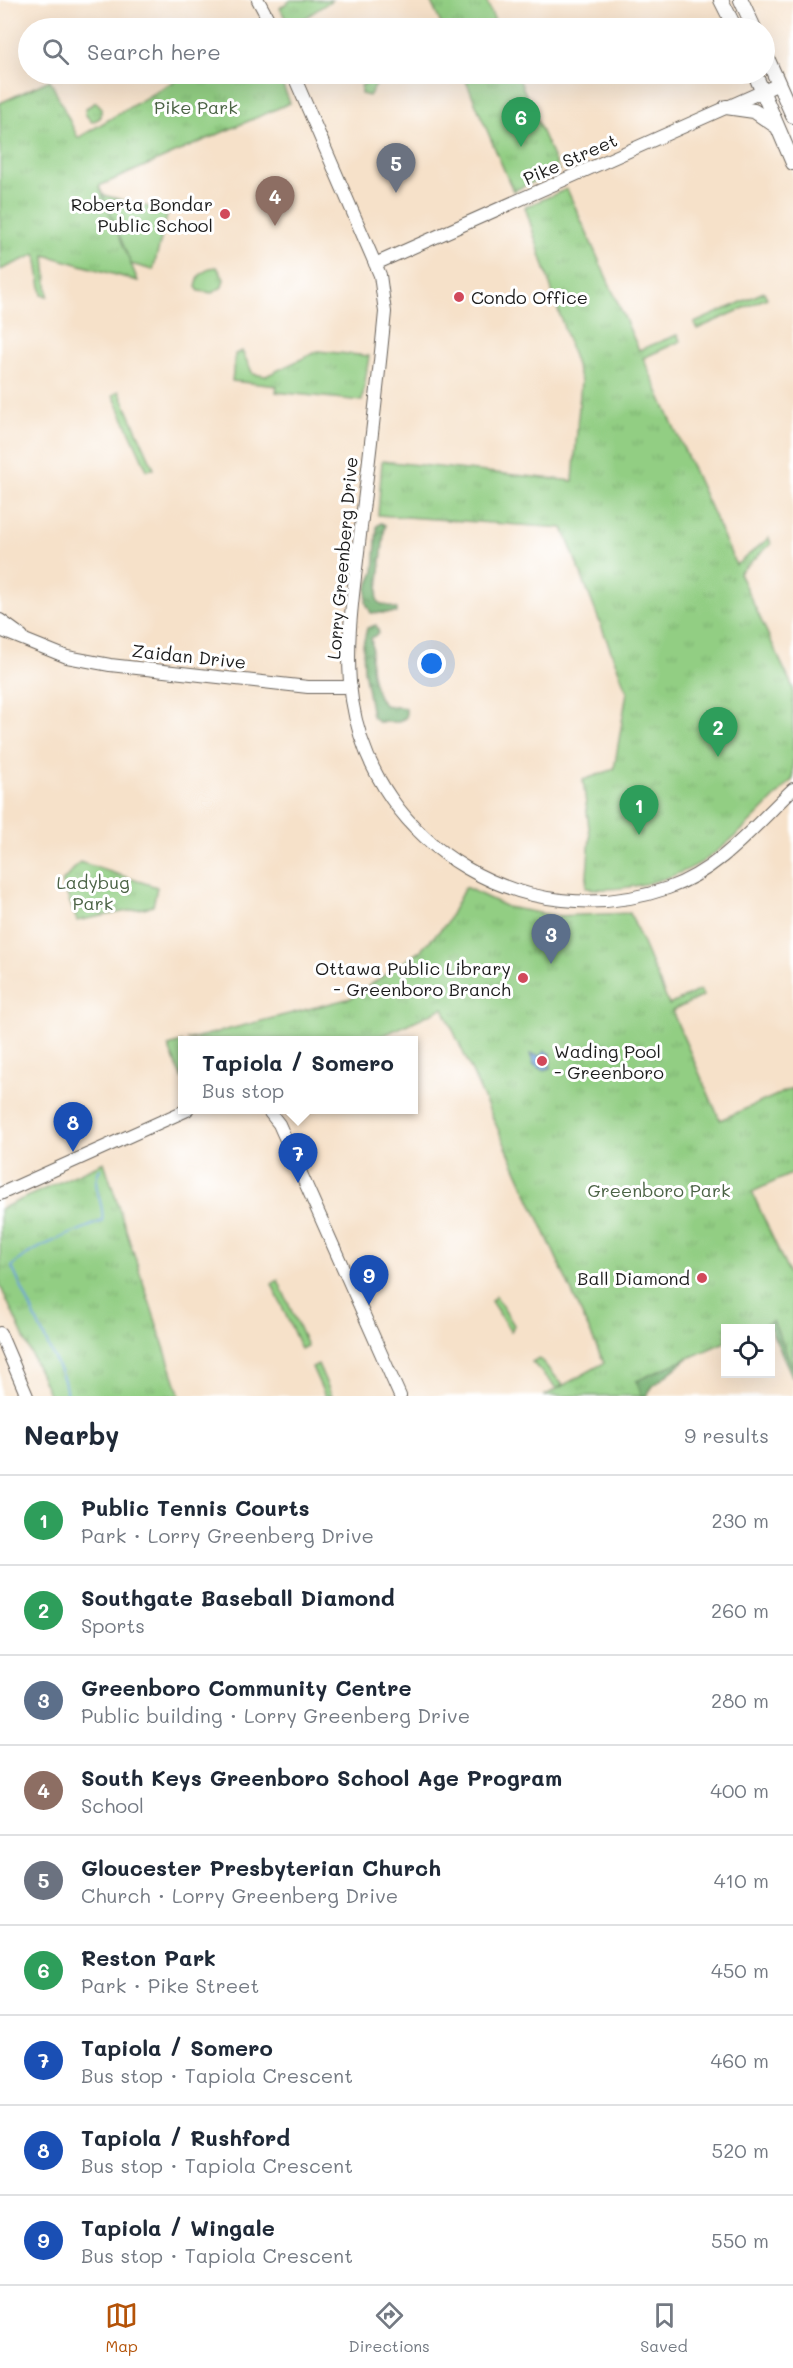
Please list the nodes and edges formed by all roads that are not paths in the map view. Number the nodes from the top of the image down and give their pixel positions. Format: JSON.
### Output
{"nodes":[{"id":1,"x":258,"y":0,"type":"edge"},
{"id":2,"x":721,"y":0,"type":"edge"},
{"id":3,"x":741,"y":0,"type":"edge"},
{"id":4,"x":268,"y":18,"type":"edge"},
{"id":5,"x":730,"y":18,"type":"edge"},
{"id":6,"x":749,"y":18,"type":"edge"},
{"id":7,"x":775,"y":75,"type":"edge"},
{"id":8,"x":296,"y":84,"type":"edge"},
{"id":9,"x":759,"y":84,"type":"edge"},
{"id":10,"x":779,"y":84,"type":"junction"},
{"id":11,"x":762,"y":91,"type":"junction"},
{"id":12,"x":726,"y":107,"type":"junction"},
{"id":13,"x":793,"y":116,"type":"edge"},
{"id":14,"x":777,"y":126,"type":"junction"},
{"id":15,"x":793,"y":164,"type":"edge"},
{"id":16,"x":375,"y":264,"type":"junction"},
{"id":17,"x":0,"y":620,"type":"edge"},
{"id":18,"x":0,"y":630,"type":"edge"},
{"id":19,"x":27,"y":641,"type":"junction"},
{"id":20,"x":351,"y":687,"type":"junction"},
{"id":21,"x":793,"y":789,"type":"edge"},
{"id":22,"x":178,"y":1114,"type":"edge"},
{"id":23,"x":271,"y":1114,"type":"edge"},
{"id":24,"x":0,"y":1194,"type":"edge"},
{"id":25,"x":0,"y":1333,"type":"edge"},
{"id":26,"x":27,"y":1396,"type":"edge"},
{"id":27,"x":400,"y":1396,"type":"edge"}],
"edges":[{"from":1,"to":4,"type":"street"},
{"from":2,"to":5,"type":"main road"},
{"from":3,"to":6,"type":"main road"},
{"from":7,"to":10,"type":"main road"},
{"from":8,"to":16,"type":"street","name":"Lorry Greenberg Drive"},
{"from":9,"to":11,"type":"main road"},
{"from":10,"to":11,"type":"street","name":"Pike Street"},
{"from":10,"to":13,"type":"main road"},
{"from":11,"to":12,"type":"street","name":"Pike Street"},
{"from":11,"to":14,"type":"main road"},
{"from":12,"to":14,"type":"main road"},
{"from":12,"to":16,"type":"street","name":"Pike Street"},
{"from":14,"to":15,"type":"main road"},
{"from":16,"to":20,"type":"street","name":"Lorry Greenberg Drive"},
{"from":17,"to":19,"type":"street","name":"Zaidan Drive"},
{"from":18,"to":19,"type":"street","name":"Zaidan Drive"},
{"from":19,"to":20,"type":"street","name":"Zaidan Drive"},
{"from":20,"to":21,"type":"street","name":"Lorry Greenberg Drive"},
{"from":22,"to":24,"type":"street"},
{"from":23,"to":27,"type":"street"},
{"from":25,"to":26,"type":"street"}]}
